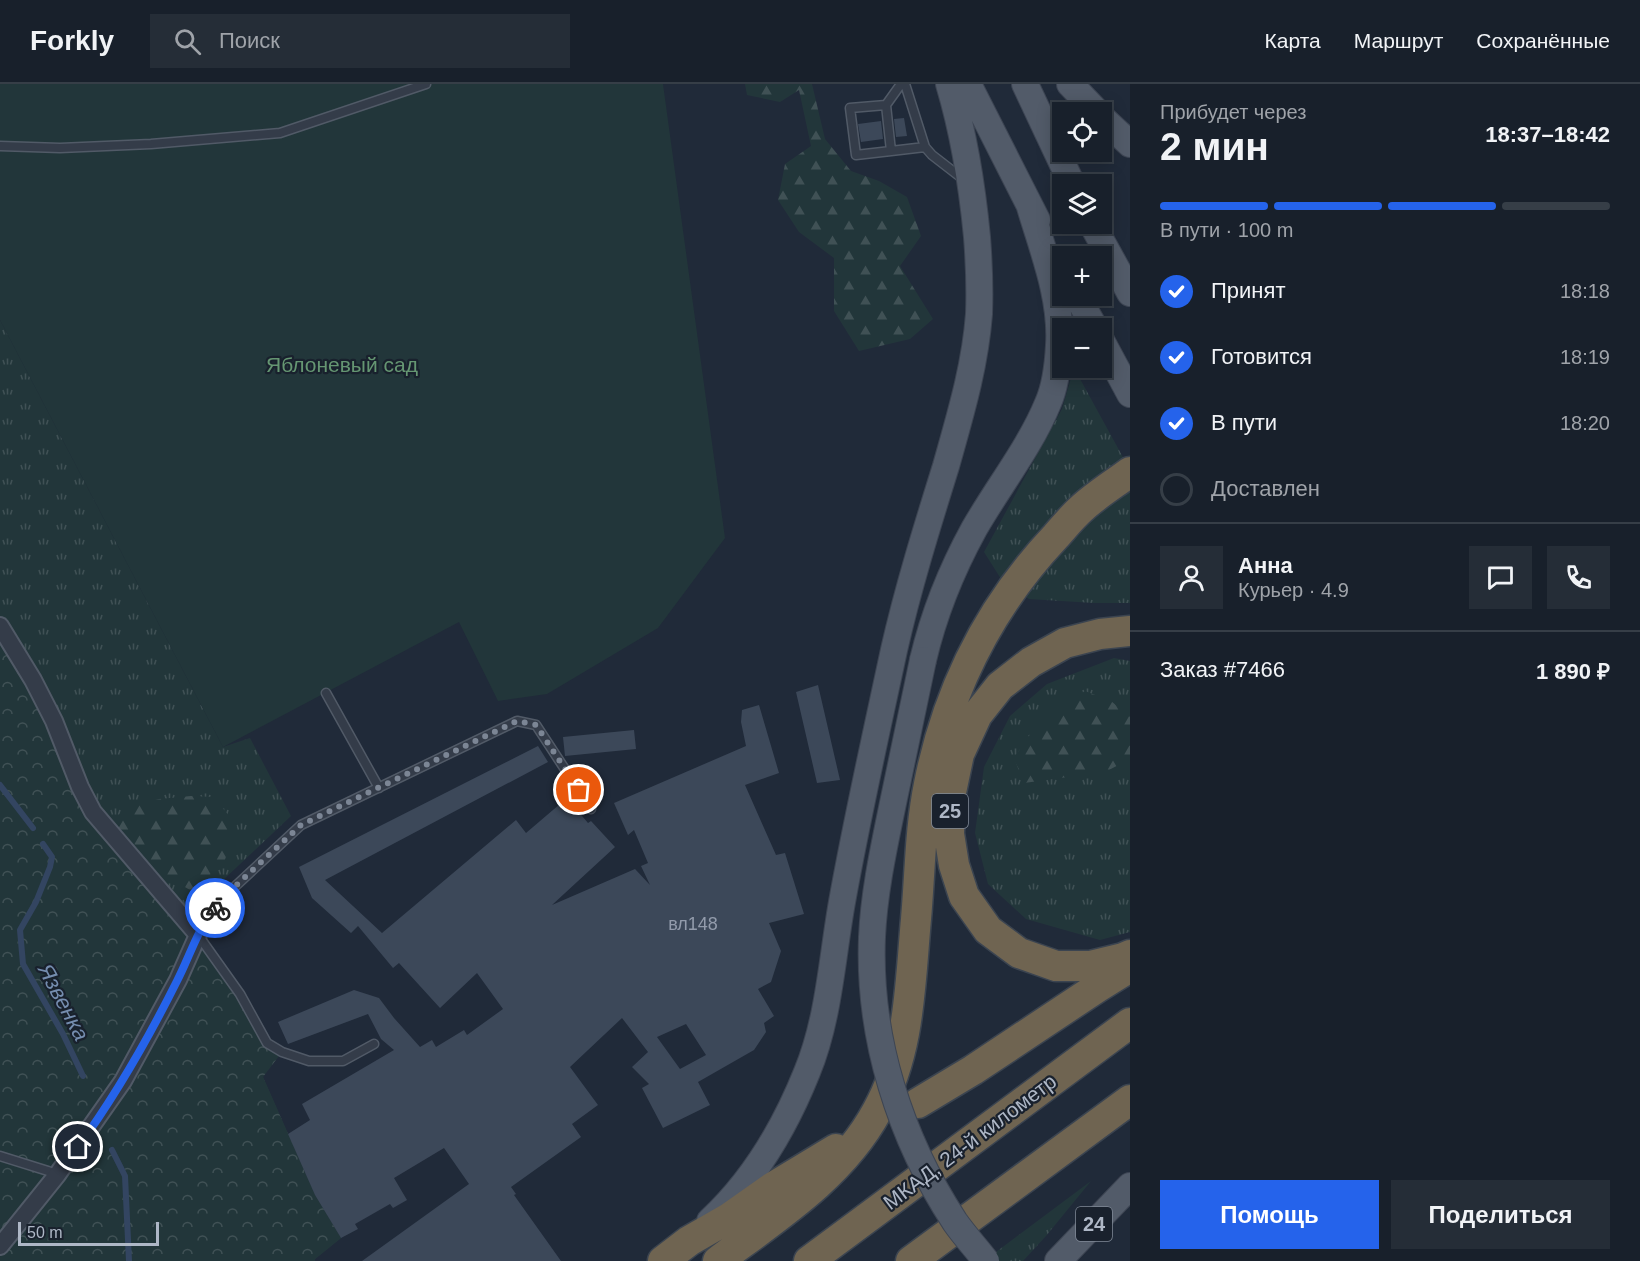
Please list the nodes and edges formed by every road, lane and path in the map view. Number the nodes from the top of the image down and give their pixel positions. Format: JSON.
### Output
{"nodes":[{"id":1,"x":426,"y":84,"type":"edge"},
{"id":2,"x":903,"y":84,"type":"edge"},
{"id":3,"x":949,"y":84,"type":"edge"},
{"id":4,"x":968,"y":84,"type":"edge"},
{"id":5,"x":1025,"y":84,"type":"edge"},
{"id":6,"x":1070,"y":84,"type":"edge"},
{"id":7,"x":1087,"y":102,"type":"edge"},
{"id":8,"x":886,"y":105,"type":"junction"},
{"id":9,"x":1112,"y":127,"type":"edge"},
{"id":10,"x":1130,"y":144,"type":"edge"},
{"id":11,"x":0,"y":146,"type":"edge"},
{"id":12,"x":925,"y":147,"type":"junction"},
{"id":13,"x":891,"y":151,"type":"junction"},
{"id":14,"x":1067,"y":174,"type":"edge"},
{"id":15,"x":972,"y":187,"type":"junction"},
{"id":16,"x":1030,"y":207,"type":"junction"},
{"id":17,"x":1098,"y":234,"type":"edge"},
{"id":18,"x":1052,"y":248,"type":"edge"},
{"id":19,"x":1130,"y":293,"type":"edge"},
{"id":20,"x":1112,"y":360,"type":"edge"},
{"id":21,"x":1130,"y":394,"type":"edge"},
{"id":22,"x":1130,"y":472,"type":"edge"},
{"id":23,"x":0,"y":626,"type":"edge"},
{"id":24,"x":1130,"y":631,"type":"edge"},
{"id":25,"x":326,"y":693,"type":"dead end"},
{"id":26,"x":379,"y":788,"type":"junction"},
{"id":27,"x":591,"y":809,"type":"dead end"},
{"id":28,"x":198,"y":935,"type":"junction"},
{"id":29,"x":1130,"y":955,"type":"edge"},
{"id":30,"x":1130,"y":967,"type":"edge"},
{"id":31,"x":1130,"y":1023,"type":"edge"},
{"id":32,"x":374,"y":1044,"type":"dead end"},
{"id":33,"x":1130,"y":1100,"type":"edge"},
{"id":34,"x":918,"y":1102,"type":"dead end"},
{"id":35,"x":836,"y":1149,"type":"dead end"},
{"id":36,"x":0,"y":1156,"type":"edge"},
{"id":37,"x":57,"y":1175,"type":"junction"},
{"id":38,"x":1130,"y":1186,"type":"edge"},
{"id":39,"x":1121,"y":1202,"type":"edge"},
{"id":40,"x":689,"y":1241,"type":"junction"},
{"id":41,"x":0,"y":1246,"type":"edge"},
{"id":42,"x":663,"y":1261,"type":"edge"},
{"id":43,"x":718,"y":1261,"type":"edge"},
{"id":44,"x":809,"y":1261,"type":"edge"},
{"id":45,"x":911,"y":1261,"type":"edge"},
{"id":46,"x":986,"y":1261,"type":"edge"},
{"id":47,"x":1058,"y":1261,"type":"edge"}],
"edges":[{"from":1,"to":11,"type":"lane"},
{"from":2,"to":8,"type":"lane"},
{"from":2,"to":12,"type":"lane"},
{"from":3,"to":15,"type":"main road"},
{"from":4,"to":16,"type":"main road"},
{"from":5,"to":14,"type":"main road"},
{"from":6,"to":7,"type":"main road"},
{"from":8,"to":13,"type":"lane"},
{"from":8,"to":13,"type":"lane"},
{"from":9,"to":10,"type":"main road"},
{"from":12,"to":13,"type":"lane"},
{"from":12,"to":15,"type":"lane"},
{"from":15,"to":40,"type":"main road"},
{"from":16,"to":18,"type":"main road"},
{"from":16,"to":46,"type":"main road","bridge":true},
{"from":17,"to":19,"type":"main road"},
{"from":20,"to":21,"type":"main road"},
{"from":22,"to":43,"type":"highway"},
{"from":23,"to":28,"type":"street"},
{"from":24,"to":29,"type":"highway","number":"25"},
{"from":25,"to":26,"type":"lane"},
{"from":26,"to":27,"type":"lane"},
{"from":26,"to":28,"type":"lane"},
{"from":28,"to":32,"type":"lane"},
{"from":28,"to":37,"type":"street"},
{"from":30,"to":34,"type":"highway"},
{"from":31,"to":44,"type":"highway","name":"МКАД, 24-й километр"},
{"from":33,"to":45,"type":"highway"},
{"from":35,"to":40,"type":"highway"},
{"from":36,"to":37,"type":"lane"},
{"from":37,"to":41,"type":"street"},
{"from":38,"to":39,"type":"main road","number":"24"},
{"from":39,"to":47,"type":"main road","number":"24"},
{"from":40,"to":42,"type":"highway"}]}
